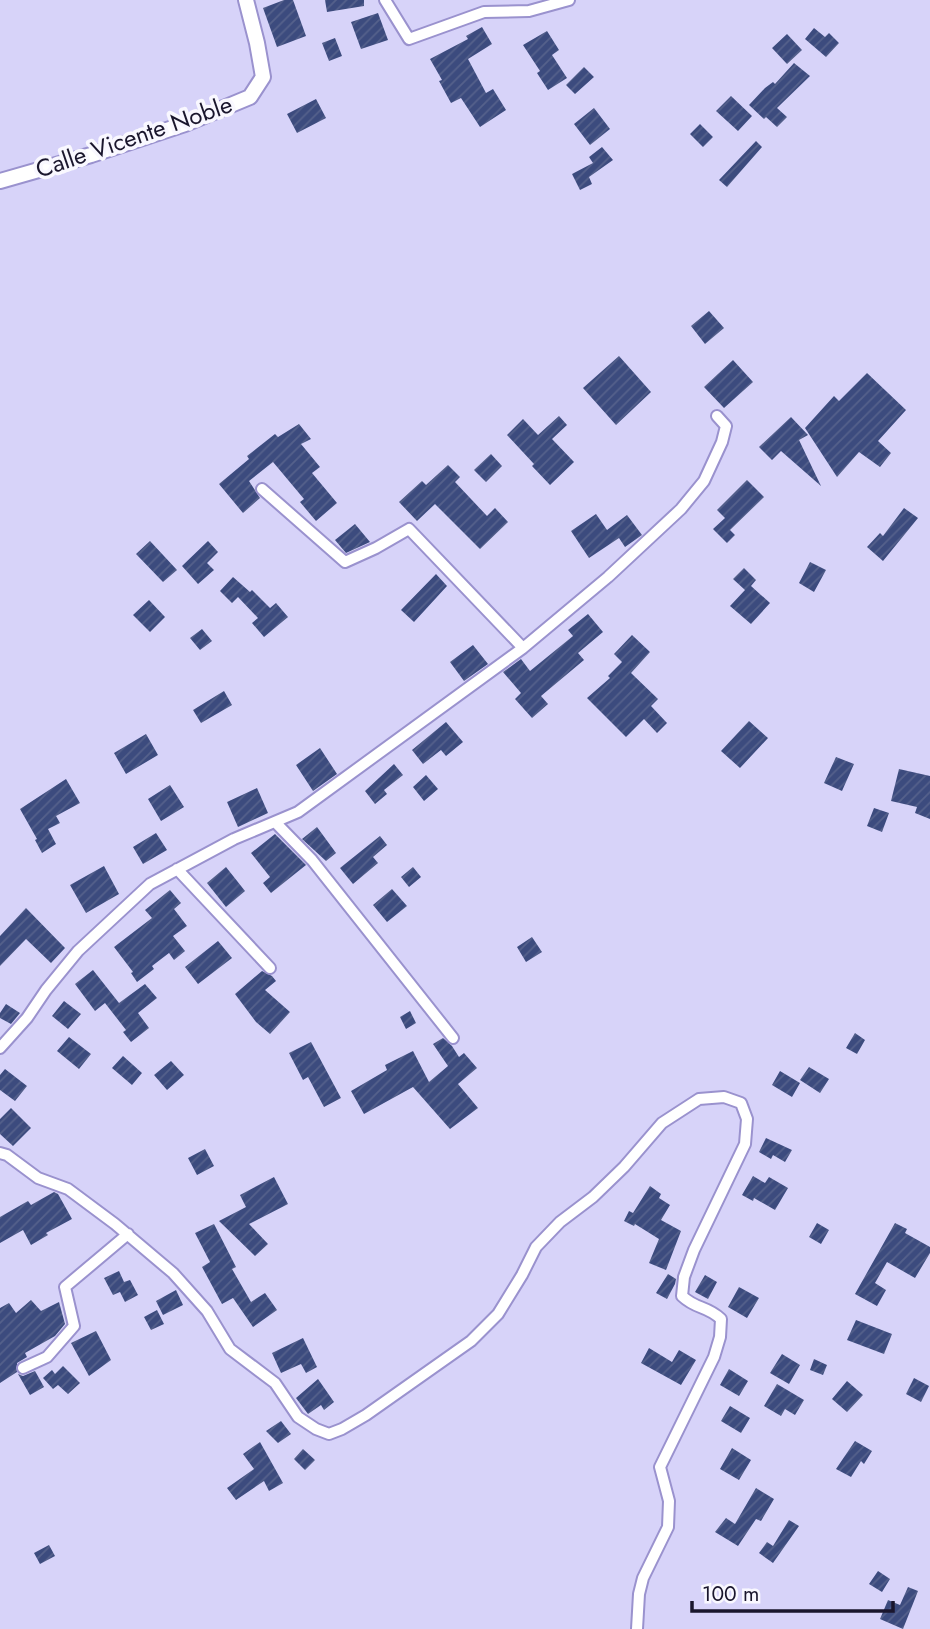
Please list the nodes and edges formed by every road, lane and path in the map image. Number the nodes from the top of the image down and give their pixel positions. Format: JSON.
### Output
{"nodes":[{"id":1,"x":246,"y":0,"type":"edge"},
{"id":2,"x":384,"y":0,"type":"edge"},
{"id":3,"x":569,"y":0,"type":"edge"},
{"id":4,"x":0,"y":181,"type":"edge"},
{"id":5,"x":717,"y":416,"type":"dead end"},
{"id":6,"x":262,"y":489,"type":"dead end"},
{"id":7,"x":523,"y":648,"type":"junction"},
{"id":8,"x":275,"y":822,"type":"junction"},
{"id":9,"x":177,"y":869,"type":"junction"},
{"id":10,"x":270,"y":968,"type":"dead end"},
{"id":11,"x":453,"y":1038,"type":"dead end"},
{"id":12,"x":0,"y":1048,"type":"edge"},
{"id":13,"x":0,"y":1153,"type":"edge"},
{"id":14,"x":128,"y":1234,"type":"junction"},
{"id":15,"x":23,"y":1368,"type":"dead end"},
{"id":16,"x":637,"y":1629,"type":"edge"}],
"edges":[{"from":1,"to":4,"type":"street","name":"Calle Vicente Noble"},
{"from":2,"to":3,"type":"street"},
{"from":5,"to":7,"type":"street"},
{"from":6,"to":7,"type":"street"},
{"from":7,"to":8,"type":"street"},
{"from":8,"to":9,"type":"street"},
{"from":8,"to":11,"type":"street"},
{"from":9,"to":10,"type":"street"},
{"from":9,"to":12,"type":"street"},
{"from":13,"to":14,"type":"street"},
{"from":14,"to":15,"type":"street"},
{"from":14,"to":16,"type":"street"}]}
